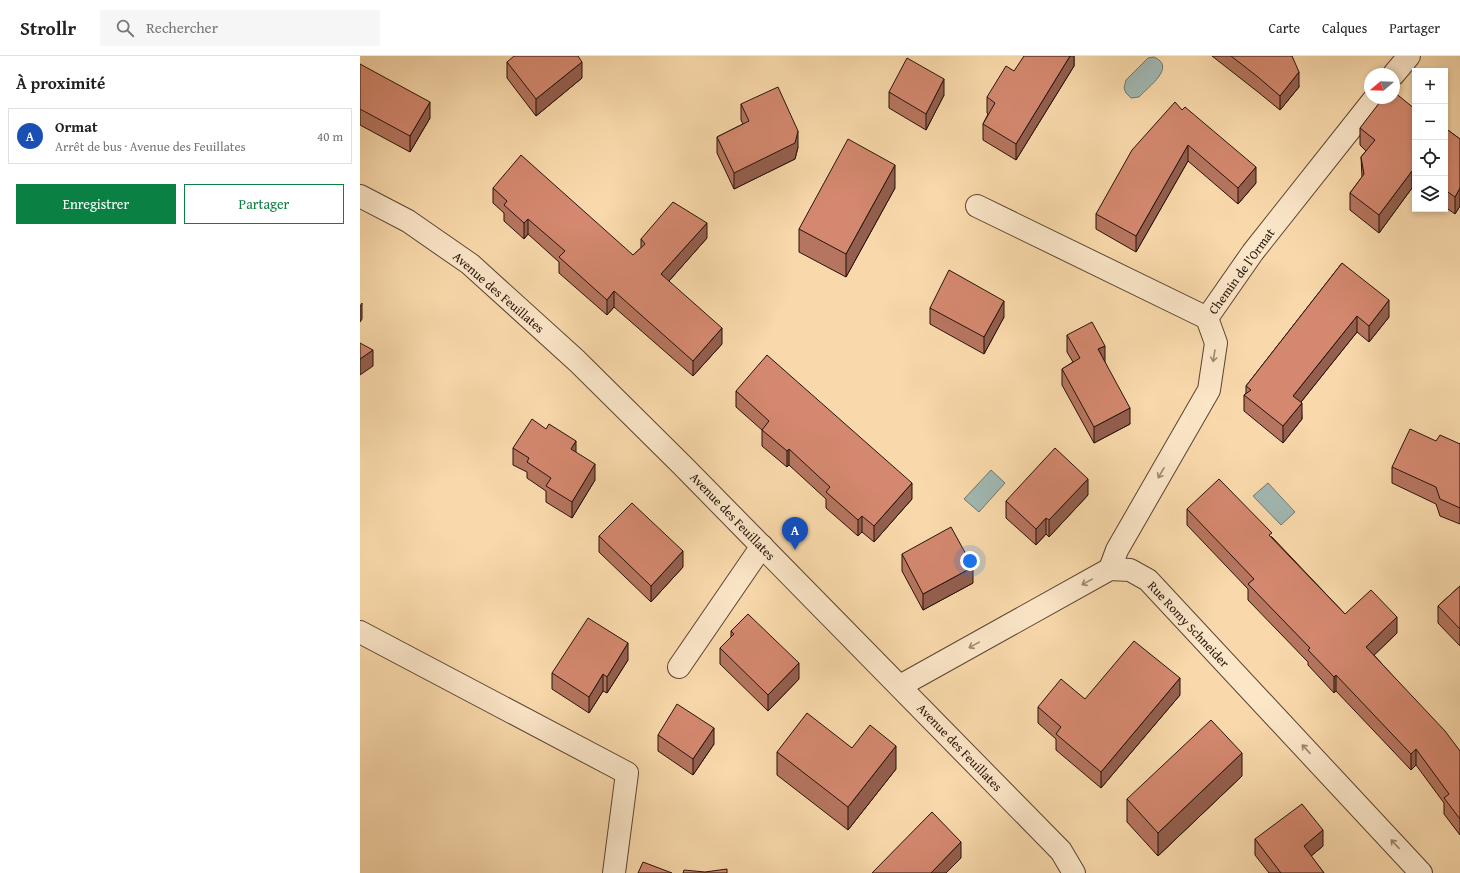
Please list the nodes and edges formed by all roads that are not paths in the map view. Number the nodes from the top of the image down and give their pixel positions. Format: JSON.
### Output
{"nodes":[{"id":1,"x":1409,"y":56,"type":"edge"},
{"id":2,"x":1399,"y":68,"type":"edge"},
{"id":3,"x":1370,"y":104,"type":"edge"},
{"id":4,"x":360,"y":196,"type":"edge"},
{"id":5,"x":977,"y":206,"type":"dead end"},
{"id":6,"x":1207,"y":318,"type":"junction"},
{"id":7,"x":762,"y":546,"type":"junction"},
{"id":8,"x":1110,"y":569,"type":"junction"},
{"id":9,"x":360,"y":632,"type":"edge"},
{"id":10,"x":679,"y":667,"type":"dead end"},
{"id":11,"x":900,"y":686,"type":"junction"},
{"id":12,"x":614,"y":873,"type":"edge"},
{"id":13,"x":1074,"y":873,"type":"edge"},
{"id":14,"x":1421,"y":873,"type":"edge"}],
"edges":[{"from":1,"to":2,"type":"street"},
{"from":3,"to":6,"type":"street","name":"Chemin de l'Ormat"},
{"from":4,"to":7,"type":"street","name":"Avenue des Feuillates"},
{"from":5,"to":6,"type":"street","name":"Chemin de l'Ormat"},
{"from":6,"to":8,"type":"street","one_way":true},
{"from":7,"to":10,"type":"street"},
{"from":7,"to":11,"type":"street","name":"Avenue des Feuillates"},
{"from":8,"to":11,"type":"street","one_way":true},
{"from":14,"to":8,"type":"street","name":"Rue Romy Schneider","one_way":true},
{"from":9,"to":12,"type":"street"},
{"from":11,"to":13,"type":"street","name":"Avenue des Feuillates"}]}
